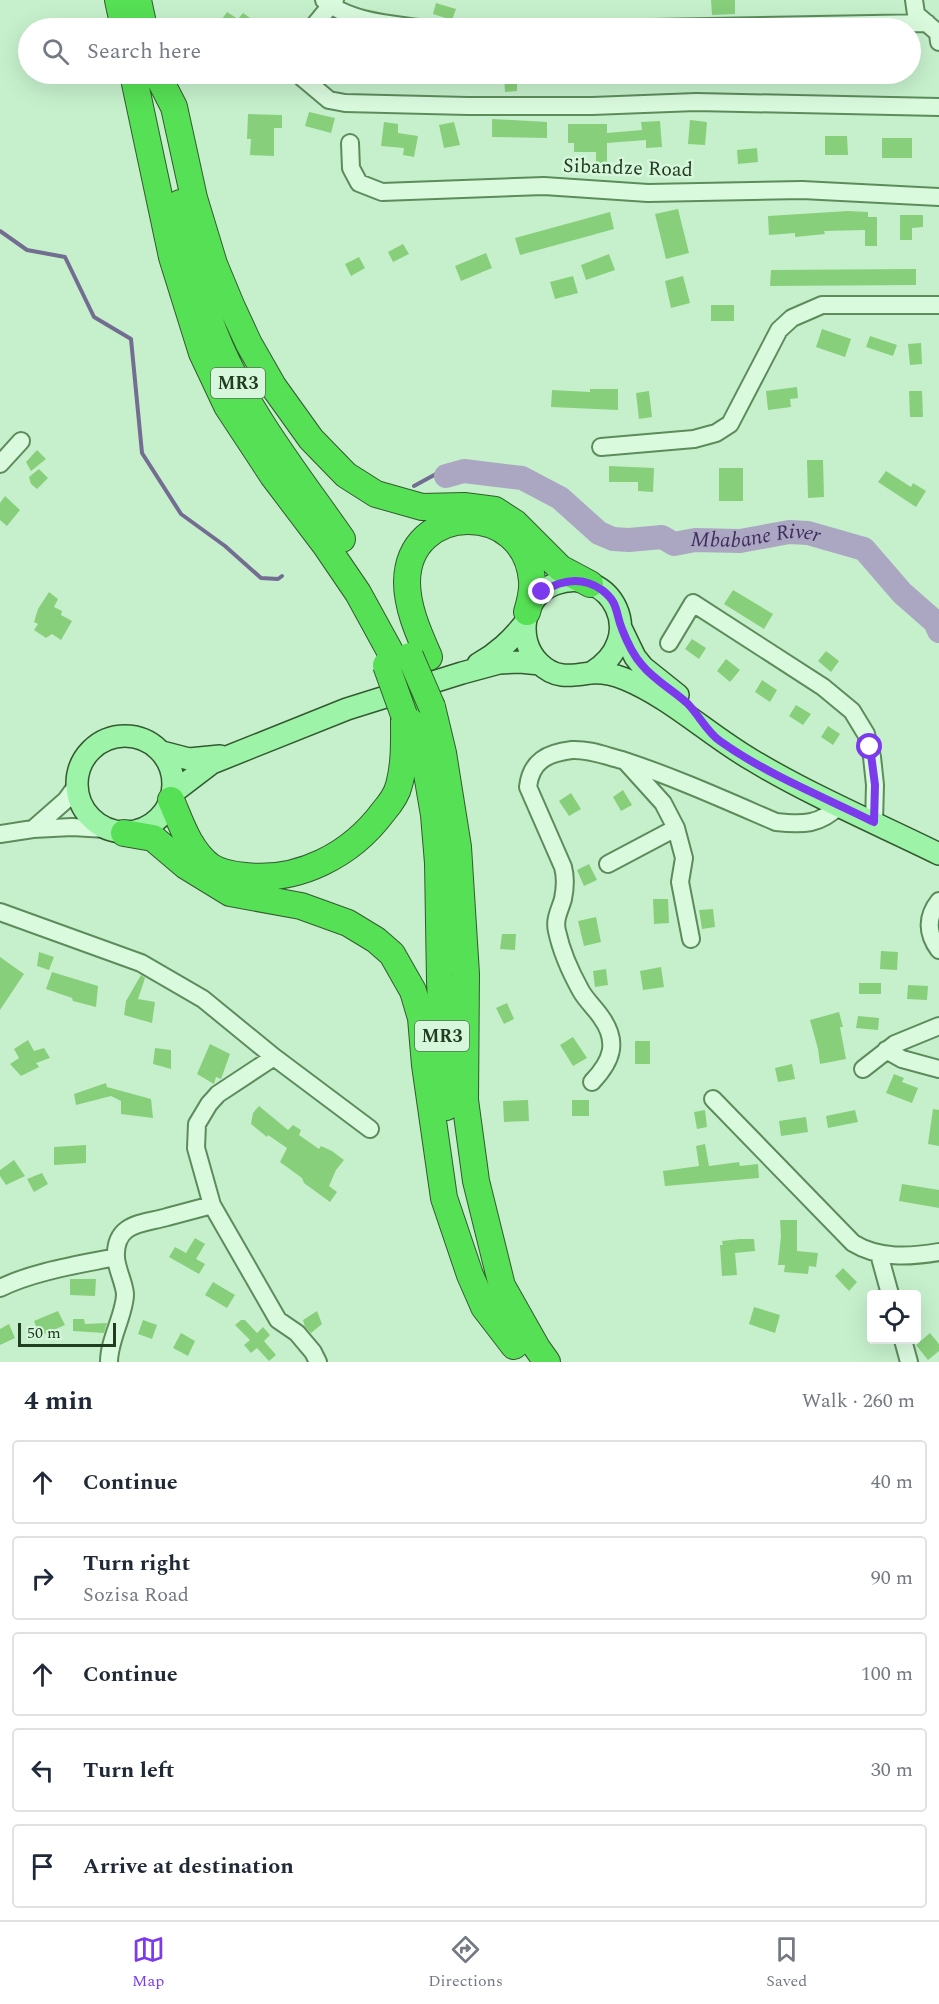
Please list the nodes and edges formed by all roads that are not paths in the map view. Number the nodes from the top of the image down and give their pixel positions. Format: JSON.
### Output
{"nodes":[{"id":1,"x":118,"y":0,"type":"edge"},
{"id":2,"x":138,"y":0,"type":"edge"},
{"id":3,"x":914,"y":0,"type":"edge"},
{"id":4,"x":330,"y":2,"type":"edge"},
{"id":5,"x":122,"y":18,"type":"edge"},
{"id":6,"x":142,"y":18,"type":"edge"},
{"id":7,"x":319,"y":18,"type":"edge"},
{"id":8,"x":362,"y":18,"type":"edge"},
{"id":9,"x":921,"y":18,"type":"edge"},
{"id":10,"x":921,"y":18,"type":"edge"},
{"id":11,"x":921,"y":23,"type":"edge"},
{"id":12,"x":927,"y":23,"type":"junction"},
{"id":13,"x":939,"y":42,"type":"edge"},
{"id":14,"x":135,"y":84,"type":"edge"},
{"id":15,"x":157,"y":84,"type":"edge"},
{"id":16,"x":161,"y":84,"type":"edge"},
{"id":17,"x":310,"y":84,"type":"edge"},
{"id":18,"x":939,"y":107,"type":"edge"},
{"id":19,"x":350,"y":143,"type":"dead end"},
{"id":20,"x":939,"y":197,"type":"edge"},
{"id":21,"x":939,"y":305,"type":"edge"},
{"id":22,"x":21,"y":441,"type":"dead end"},
{"id":23,"x":601,"y":447,"type":"dead end"},
{"id":24,"x":0,"y":464,"type":"edge"},
{"id":25,"x":590,"y":584,"type":"junction"},
{"id":26,"x":526,"y":618,"type":"junction"},
{"id":27,"x":621,"y":628,"type":"junction"},
{"id":28,"x":669,"y":643,"type":"dead end"},
{"id":29,"x":404,"y":658,"type":"junction"},
{"id":30,"x":540,"y":664,"type":"junction"},
{"id":31,"x":462,"y":673,"type":"junction"},
{"id":32,"x":591,"y":673,"type":"junction"},
{"id":33,"x":421,"y":703,"type":"junction"},
{"id":34,"x":718,"y":740,"type":"junction"},
{"id":35,"x":240,"y":751,"type":"junction"},
{"id":36,"x":162,"y":752,"type":"junction"},
{"id":37,"x":626,"y":762,"type":"junction"},
{"id":38,"x":77,"y":785,"type":"junction"},
{"id":39,"x":172,"y":796,"type":"junction"},
{"id":40,"x":840,"y":805,"type":"junction"},
{"id":41,"x":874,"y":822,"type":"junction"},
{"id":42,"x":676,"y":828,"type":"junction"},
{"id":43,"x":33,"y":829,"type":"junction"},
{"id":44,"x":115,"y":831,"type":"junction"},
{"id":45,"x":0,"y":834,"type":"edge"},
{"id":46,"x":939,"y":854,"type":"edge"},
{"id":47,"x":608,"y":864,"type":"dead end"},
{"id":48,"x":939,"y":901,"type":"edge"},
{"id":49,"x":0,"y":912,"type":"edge"},
{"id":50,"x":691,"y":939,"type":"dead end"},
{"id":51,"x":939,"y":950,"type":"edge"},
{"id":52,"x":939,"y":1026,"type":"edge"},
{"id":53,"x":886,"y":1050,"type":"junction"},
{"id":54,"x":274,"y":1057,"type":"junction"},
{"id":55,"x":864,"y":1069,"type":"dead end"},
{"id":56,"x":939,"y":1069,"type":"edge"},
{"id":57,"x":592,"y":1082,"type":"dead end"},
{"id":58,"x":713,"y":1099,"type":"dead end"},
{"id":59,"x":370,"y":1129,"type":"dead end"},
{"id":60,"x":212,"y":1205,"type":"junction"},
{"id":61,"x":939,"y":1252,"type":"edge"},
{"id":62,"x":879,"y":1254,"type":"junction"},
{"id":63,"x":116,"y":1257,"type":"junction"},
{"id":64,"x":0,"y":1288,"type":"edge"},
{"id":65,"x":889,"y":1290,"type":"edge"},
{"id":66,"x":904,"y":1344,"type":"edge"},
{"id":67,"x":519,"y":1354,"type":"edge"},
{"id":68,"x":109,"y":1362,"type":"edge"},
{"id":69,"x":318,"y":1362,"type":"edge"},
{"id":70,"x":547,"y":1362,"type":"edge"},
{"id":71,"x":909,"y":1362,"type":"edge"}],
"edges":[{"from":1,"to":5,"type":"highway"},
{"from":2,"to":6,"type":"highway"},
{"from":3,"to":9,"type":"street"},
{"from":4,"to":7,"type":"street"},
{"from":4,"to":8,"type":"street"},
{"from":10,"to":12,"type":"street"},
{"from":11,"to":12,"type":"street"},
{"from":12,"to":13,"type":"street"},
{"from":14,"to":29,"type":"highway","number":"MR3"},
{"from":15,"to":29,"type":"highway","number":"MR3"},
{"from":16,"to":25,"type":"highway"},
{"from":17,"to":18,"type":"street"},
{"from":19,"to":20,"type":"street","name":"Sibandze Road"},
{"from":21,"to":23,"type":"street"},
{"from":22,"to":24,"type":"street"},
{"from":25,"to":26,"type":"main road"},
{"from":25,"to":27,"type":"main road"},
{"from":26,"to":29,"type":"highway"},
{"from":26,"to":30,"type":"main road"},
{"from":26,"to":31,"type":"main road"},
{"from":27,"to":32,"type":"main road"},
{"from":27,"to":34,"type":"main road"},
{"from":28,"to":41,"type":"street"},
{"from":29,"to":33,"type":"highway","number":"MR3","bridge":true},
{"from":30,"to":31,"type":"main road"},
{"from":30,"to":32,"type":"main road"},
{"from":31,"to":35,"type":"main road"},
{"from":32,"to":34,"type":"main road"},
{"from":33,"to":39,"type":"highway"},
{"from":33,"to":67,"type":"highway","number":"MR3"},
{"from":33,"to":70,"type":"highway","number":"MR3"},
{"from":34,"to":40,"type":"main road"},
{"from":35,"to":36,"type":"main road"},
{"from":35,"to":39,"type":"main road"},
{"from":36,"to":38,"type":"main road"},
{"from":36,"to":39,"type":"main road"},
{"from":37,"to":40,"type":"street"},
{"from":37,"to":42,"type":"street"},
{"from":37,"to":57,"type":"street"},
{"from":38,"to":43,"type":"street"},
{"from":38,"to":44,"type":"main road"},
{"from":39,"to":44,"type":"main road"},
{"from":40,"to":41,"type":"main road"},
{"from":41,"to":46,"type":"main road"},
{"from":42,"to":47,"type":"street"},
{"from":42,"to":50,"type":"street"},
{"from":43,"to":44,"type":"street"},
{"from":43,"to":45,"type":"street"},
{"from":44,"to":67,"type":"highway"},
{"from":48,"to":51,"type":"street"},
{"from":49,"to":54,"type":"street"},
{"from":52,"to":53,"type":"street"},
{"from":53,"to":55,"type":"street"},
{"from":53,"to":56,"type":"street"},
{"from":54,"to":59,"type":"street"},
{"from":54,"to":60,"type":"street"},
{"from":58,"to":62,"type":"street"},
{"from":60,"to":63,"type":"street"},
{"from":60,"to":69,"type":"street"},
{"from":61,"to":62,"type":"street"},
{"from":62,"to":65,"type":"street"},
{"from":63,"to":64,"type":"street"},
{"from":63,"to":68,"type":"street"},
{"from":66,"to":71,"type":"street"}]}
